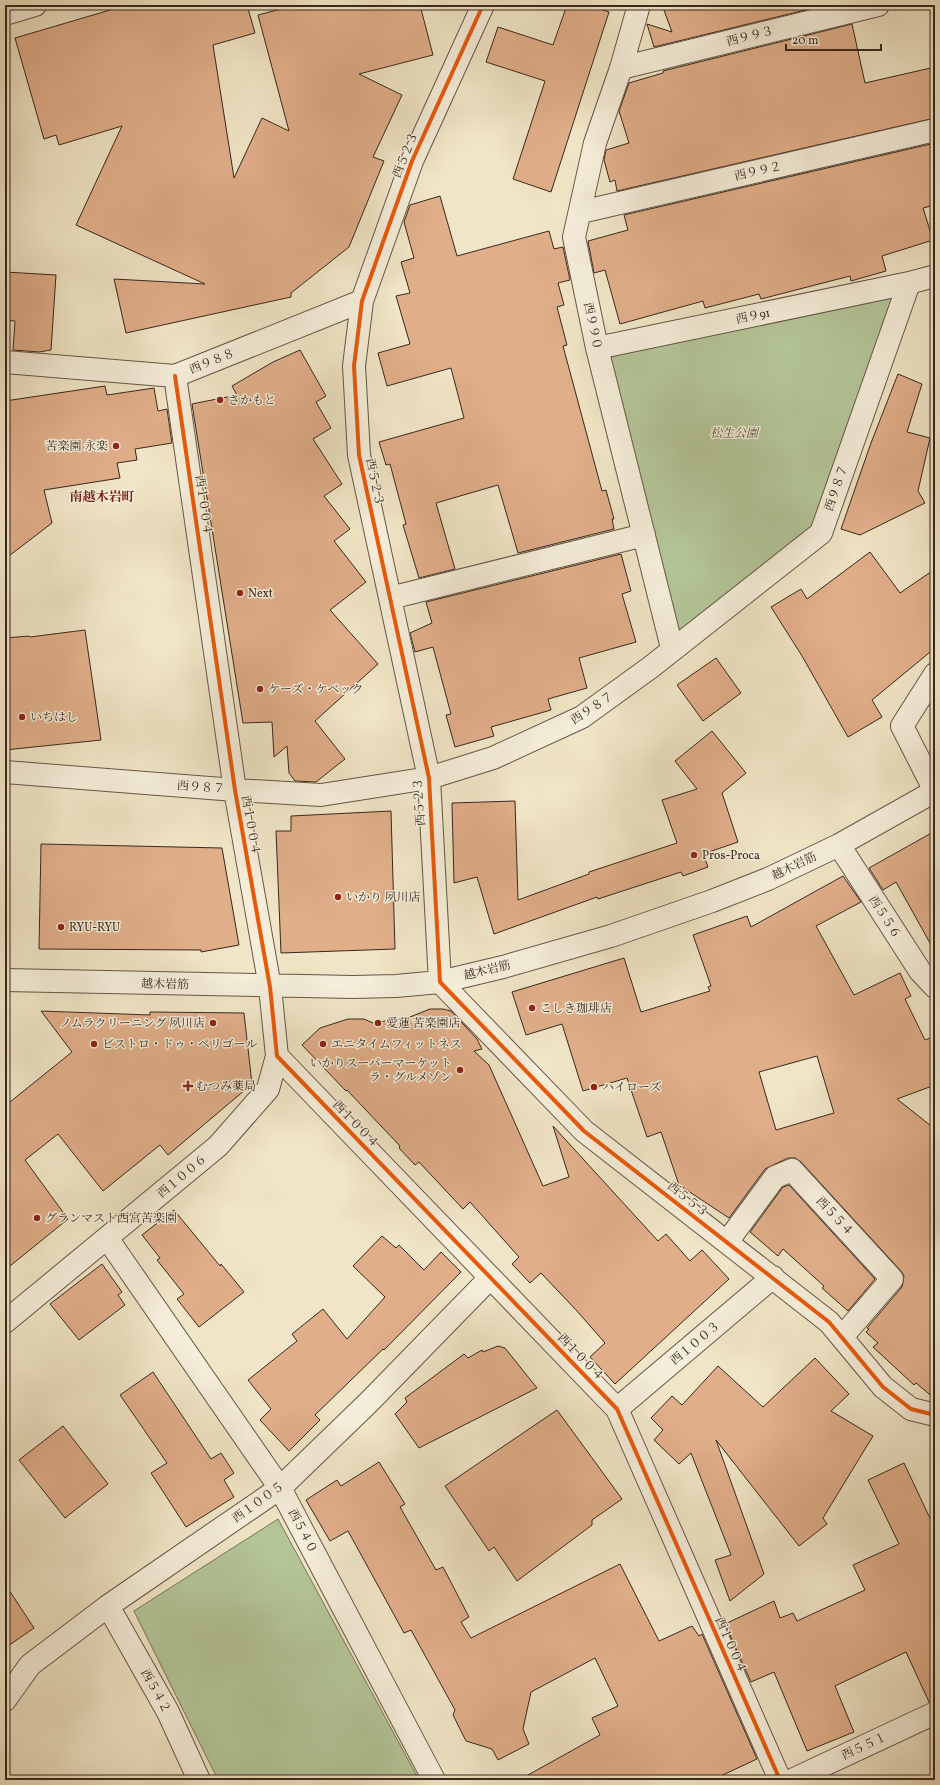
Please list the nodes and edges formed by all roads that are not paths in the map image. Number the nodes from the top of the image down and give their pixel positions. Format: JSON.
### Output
{"nodes":[{"id":1,"x":35,"y":5,"type":"edge"},
{"id":2,"x":483,"y":5,"type":"edge"},
{"id":3,"x":639,"y":5,"type":"edge"},
{"id":4,"x":878,"y":5,"type":"edge"},
{"id":5,"x":5,"y":14,"type":"edge"},
{"id":6,"x":621,"y":68,"type":"junction"},
{"id":7,"x":935,"y":130,"type":"edge"},
{"id":8,"x":581,"y":212,"type":"junction"},
{"id":9,"x":935,"y":276,"type":"edge"},
{"id":10,"x":909,"y":283,"type":"junction"},
{"id":11,"x":362,"y":301,"type":"junction"},
{"id":12,"x":597,"y":348,"type":"junction"},
{"id":13,"x":5,"y":362,"type":"edge"},
{"id":14,"x":175,"y":376,"type":"junction"},
{"id":15,"x":644,"y":535,"type":"junction"},
{"id":16,"x":390,"y":598,"type":"junction"},
{"id":17,"x":672,"y":648,"type":"junction"},
{"id":18,"x":935,"y":674,"type":"edge"},
{"id":19,"x":5,"y":772,"type":"edge"},
{"id":20,"x":429,"y":778,"type":"junction"},
{"id":21,"x":235,"y":790,"type":"junction"},
{"id":22,"x":935,"y":791,"type":"edge"},
{"id":23,"x":839,"y":845,"type":"junction"},
{"id":24,"x":928,"y":968,"type":"edge"},
{"id":25,"x":5,"y":980,"type":"edge"},
{"id":26,"x":440,"y":982,"type":"junction"},
{"id":27,"x":270,"y":987,"type":"junction"},
{"id":28,"x":935,"y":988,"type":"edge"},
{"id":29,"x":277,"y":1056,"type":"junction"},
{"id":30,"x":107,"y":1238,"type":"junction"},
{"id":31,"x":727,"y":1242,"type":"junction"},
{"id":32,"x":773,"y":1277,"type":"junction"},
{"id":33,"x":490,"y":1278,"type":"junction"},
{"id":34,"x":5,"y":1322,"type":"edge"},
{"id":35,"x":842,"y":1337,"type":"junction"},
{"id":36,"x":617,"y":1409,"type":"junction"},
{"id":37,"x":935,"y":1415,"type":"edge"},
{"id":38,"x":280,"y":1488,"type":"junction"},
{"id":39,"x":108,"y":1606,"type":"junction"},
{"id":40,"x":5,"y":1700,"type":"edge"},
{"id":41,"x":935,"y":1713,"type":"edge"},
{"id":42,"x":199,"y":1780,"type":"edge"},
{"id":43,"x":434,"y":1780,"type":"edge"},
{"id":44,"x":780,"y":1780,"type":"edge"},
{"id":45,"x":792,"y":1780,"type":"edge"}],
"edges":[{"from":1,"to":5,"type":"street"},
{"from":2,"to":11,"type":"street","name":"西５２３"},
{"from":3,"to":6,"type":"street","name":"西９９０"},
{"from":4,"to":6,"type":"street","name":"西９９３"},
{"from":6,"to":8,"type":"street","name":"西９９０"},
{"from":7,"to":8,"type":"street","name":"西９９２"},
{"from":8,"to":12,"type":"street","name":"西９９０"},
{"from":9,"to":10,"type":"street"},
{"from":10,"to":12,"type":"street","name":"西９91"},
{"from":10,"to":17,"type":"street","name":"西９８７"},
{"from":11,"to":14,"type":"street","name":"西９８８"},
{"from":11,"to":16,"type":"street","name":"西５２３"},
{"from":12,"to":15,"type":"street","name":"西９９０"},
{"from":13,"to":14,"type":"street","name":"西９８８"},
{"from":14,"to":21,"type":"street","name":"西１００４"},
{"from":15,"to":16,"type":"street"},
{"from":15,"to":17,"type":"street","name":"西９９０"},
{"from":16,"to":20,"type":"street","name":"西５２３"},
{"from":17,"to":20,"type":"street","name":"西９８７"},
{"from":18,"to":22,"type":"street"},
{"from":19,"to":21,"type":"street","name":"西９８７"},
{"from":20,"to":21,"type":"street","name":"西９８７"},
{"from":20,"to":26,"type":"street","name":"西５２３"},
{"from":21,"to":27,"type":"street","name":"西１００４"},
{"from":22,"to":23,"type":"street","name":"越木岩筋"},
{"from":23,"to":24,"type":"street","name":"西５５６"},
{"from":23,"to":26,"type":"street","name":"越木岩筋"},
{"from":24,"to":28,"type":"street","name":"西５５６"},
{"from":25,"to":27,"type":"street","name":"越木岩筋"},
{"from":26,"to":27,"type":"street","name":"越木岩筋"},
{"from":26,"to":31,"type":"street","name":"西５５３"},
{"from":27,"to":29,"type":"street","name":"西１００４"},
{"from":29,"to":30,"type":"street","name":"西１００６"},
{"from":29,"to":33,"type":"street","name":"西１００４"},
{"from":30,"to":34,"type":"street","name":"西１００６"},
{"from":30,"to":38,"type":"street","name":"西５４０"},
{"from":31,"to":32,"type":"street","name":"西５５３"},
{"from":31,"to":35,"type":"street","name":"西５５４"},
{"from":32,"to":35,"type":"street","name":"西５５３"},
{"from":32,"to":36,"type":"street","name":"西１００３"},
{"from":33,"to":36,"type":"street","name":"西１００４"},
{"from":33,"to":38,"type":"street","name":"西１００５"},
{"from":35,"to":37,"type":"street","name":"西５５３"},
{"from":36,"to":44,"type":"street","name":"西１００４"},
{"from":38,"to":39,"type":"street","name":"西１００５"},
{"from":38,"to":43,"type":"street","name":"西５４０"},
{"from":39,"to":40,"type":"street","name":"西１００５"},
{"from":39,"to":42,"type":"street","name":"西５４２"},
{"from":41,"to":45,"type":"street","name":"西５５１"}]}
